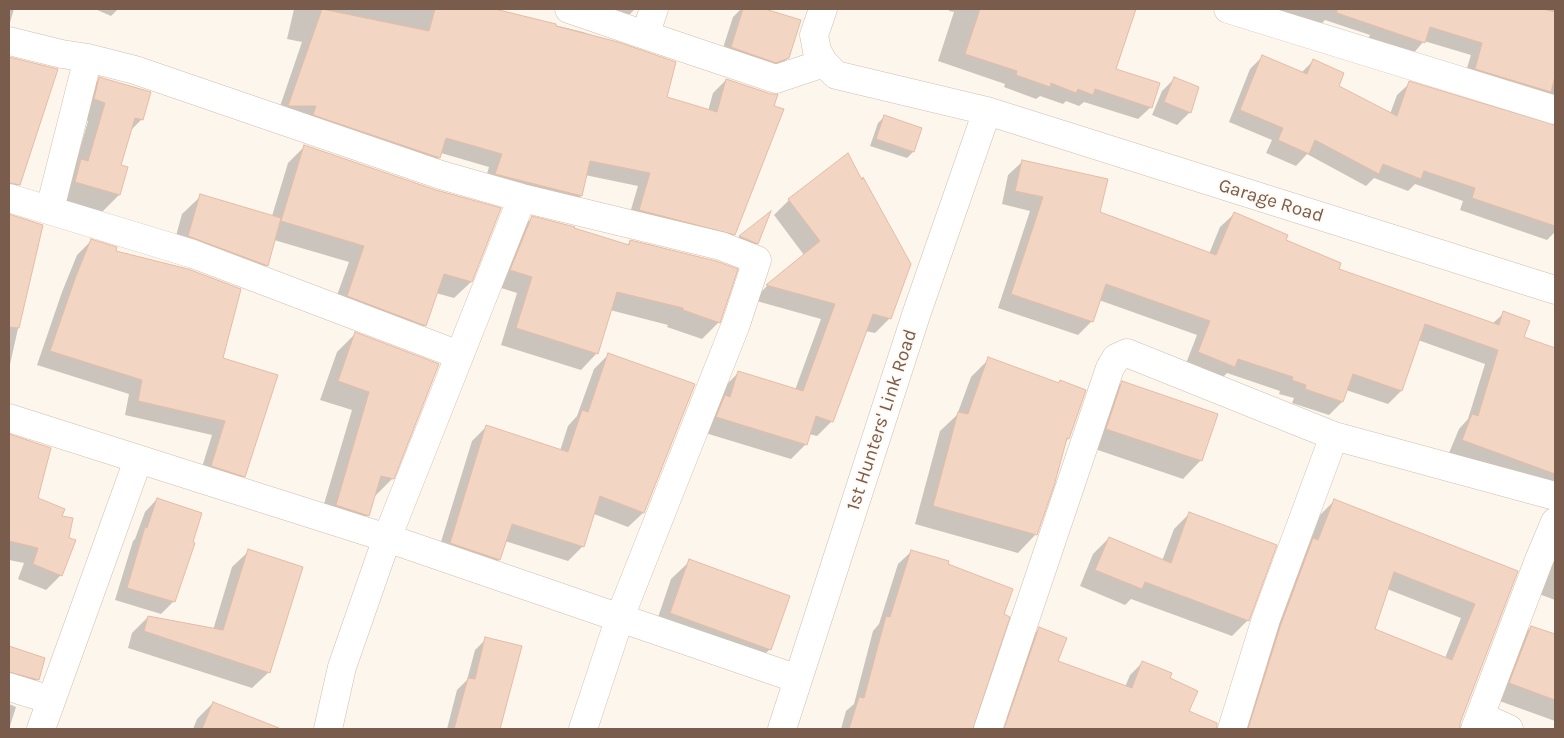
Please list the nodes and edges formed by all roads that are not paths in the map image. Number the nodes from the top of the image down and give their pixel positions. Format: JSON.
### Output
{"nodes":[{"id":1,"x":569,"y":9,"type":"edge"},
{"id":2,"x":654,"y":9,"type":"edge"},
{"id":3,"x":823,"y":9,"type":"edge"},
{"id":4,"x":1228,"y":9,"type":"edge"},
{"id":5,"x":645,"y":35,"type":"junction"},
{"id":6,"x":9,"y":41,"type":"edge"},
{"id":7,"x":88,"y":58,"type":"junction"},
{"id":8,"x":824,"y":64,"type":"junction"},
{"id":9,"x":1555,"y":110,"type":"edge"},
{"id":10,"x":987,"y":112,"type":"junction"},
{"id":11,"x":9,"y":198,"type":"edge"},
{"id":12,"x":522,"y":198,"type":"junction"},
{"id":13,"x":50,"y":209,"type":"junction"},
{"id":14,"x":1555,"y":290,"type":"edge"},
{"id":15,"x":459,"y":355,"type":"junction"},
{"id":16,"x":9,"y":418,"type":"edge"},
{"id":17,"x":1334,"y":436,"type":"junction"},
{"id":18,"x":138,"y":460,"type":"junction"},
{"id":19,"x":1555,"y":496,"type":"edge"},
{"id":20,"x":1555,"y":522,"type":"edge"},
{"id":21,"x":387,"y":538,"type":"junction"},
{"id":22,"x":620,"y":617,"type":"junction"},
{"id":23,"x":798,"y":679,"type":"junction"},
{"id":24,"x":9,"y":687,"type":"edge"},
{"id":25,"x":51,"y":700,"type":"junction"},
{"id":26,"x":1478,"y":723,"type":"edge"},
{"id":27,"x":41,"y":729,"type":"edge"},
{"id":28,"x":328,"y":729,"type":"edge"},
{"id":29,"x":583,"y":729,"type":"edge"},
{"id":30,"x":782,"y":729,"type":"edge"},
{"id":31,"x":988,"y":729,"type":"edge"},
{"id":32,"x":1232,"y":729,"type":"edge"},
{"id":33,"x":1509,"y":729,"type":"edge"}],
"edges":[{"from":1,"to":5,"type":"street"},
{"from":2,"to":5,"type":"street"},
{"from":3,"to":8,"type":"street"},
{"from":4,"to":9,"type":"street"},
{"from":5,"to":8,"type":"street"},
{"from":6,"to":7,"type":"street"},
{"from":7,"to":12,"type":"street"},
{"from":7,"to":13,"type":"street"},
{"from":8,"to":10,"type":"street","name":"Garage Road"},
{"from":10,"to":14,"type":"street","name":"Garage Road"},
{"from":10,"to":23,"type":"street","name":"1st Hunters' Link Road"},
{"from":11,"to":13,"type":"street"},
{"from":12,"to":15,"type":"street"},
{"from":12,"to":22,"type":"street"},
{"from":13,"to":15,"type":"street"},
{"from":15,"to":21,"type":"street"},
{"from":16,"to":18,"type":"street"},
{"from":17,"to":19,"type":"street"},
{"from":17,"to":31,"type":"street"},
{"from":17,"to":32,"type":"street"},
{"from":18,"to":21,"type":"street"},
{"from":18,"to":25,"type":"street"},
{"from":20,"to":26,"type":"street"},
{"from":21,"to":22,"type":"street"},
{"from":21,"to":28,"type":"street"},
{"from":22,"to":23,"type":"street"},
{"from":22,"to":29,"type":"street"},
{"from":23,"to":30,"type":"street","name":"1st Hunters' Link Road"},
{"from":24,"to":25,"type":"street"},
{"from":25,"to":27,"type":"street"},
{"from":26,"to":33,"type":"street"}]}
